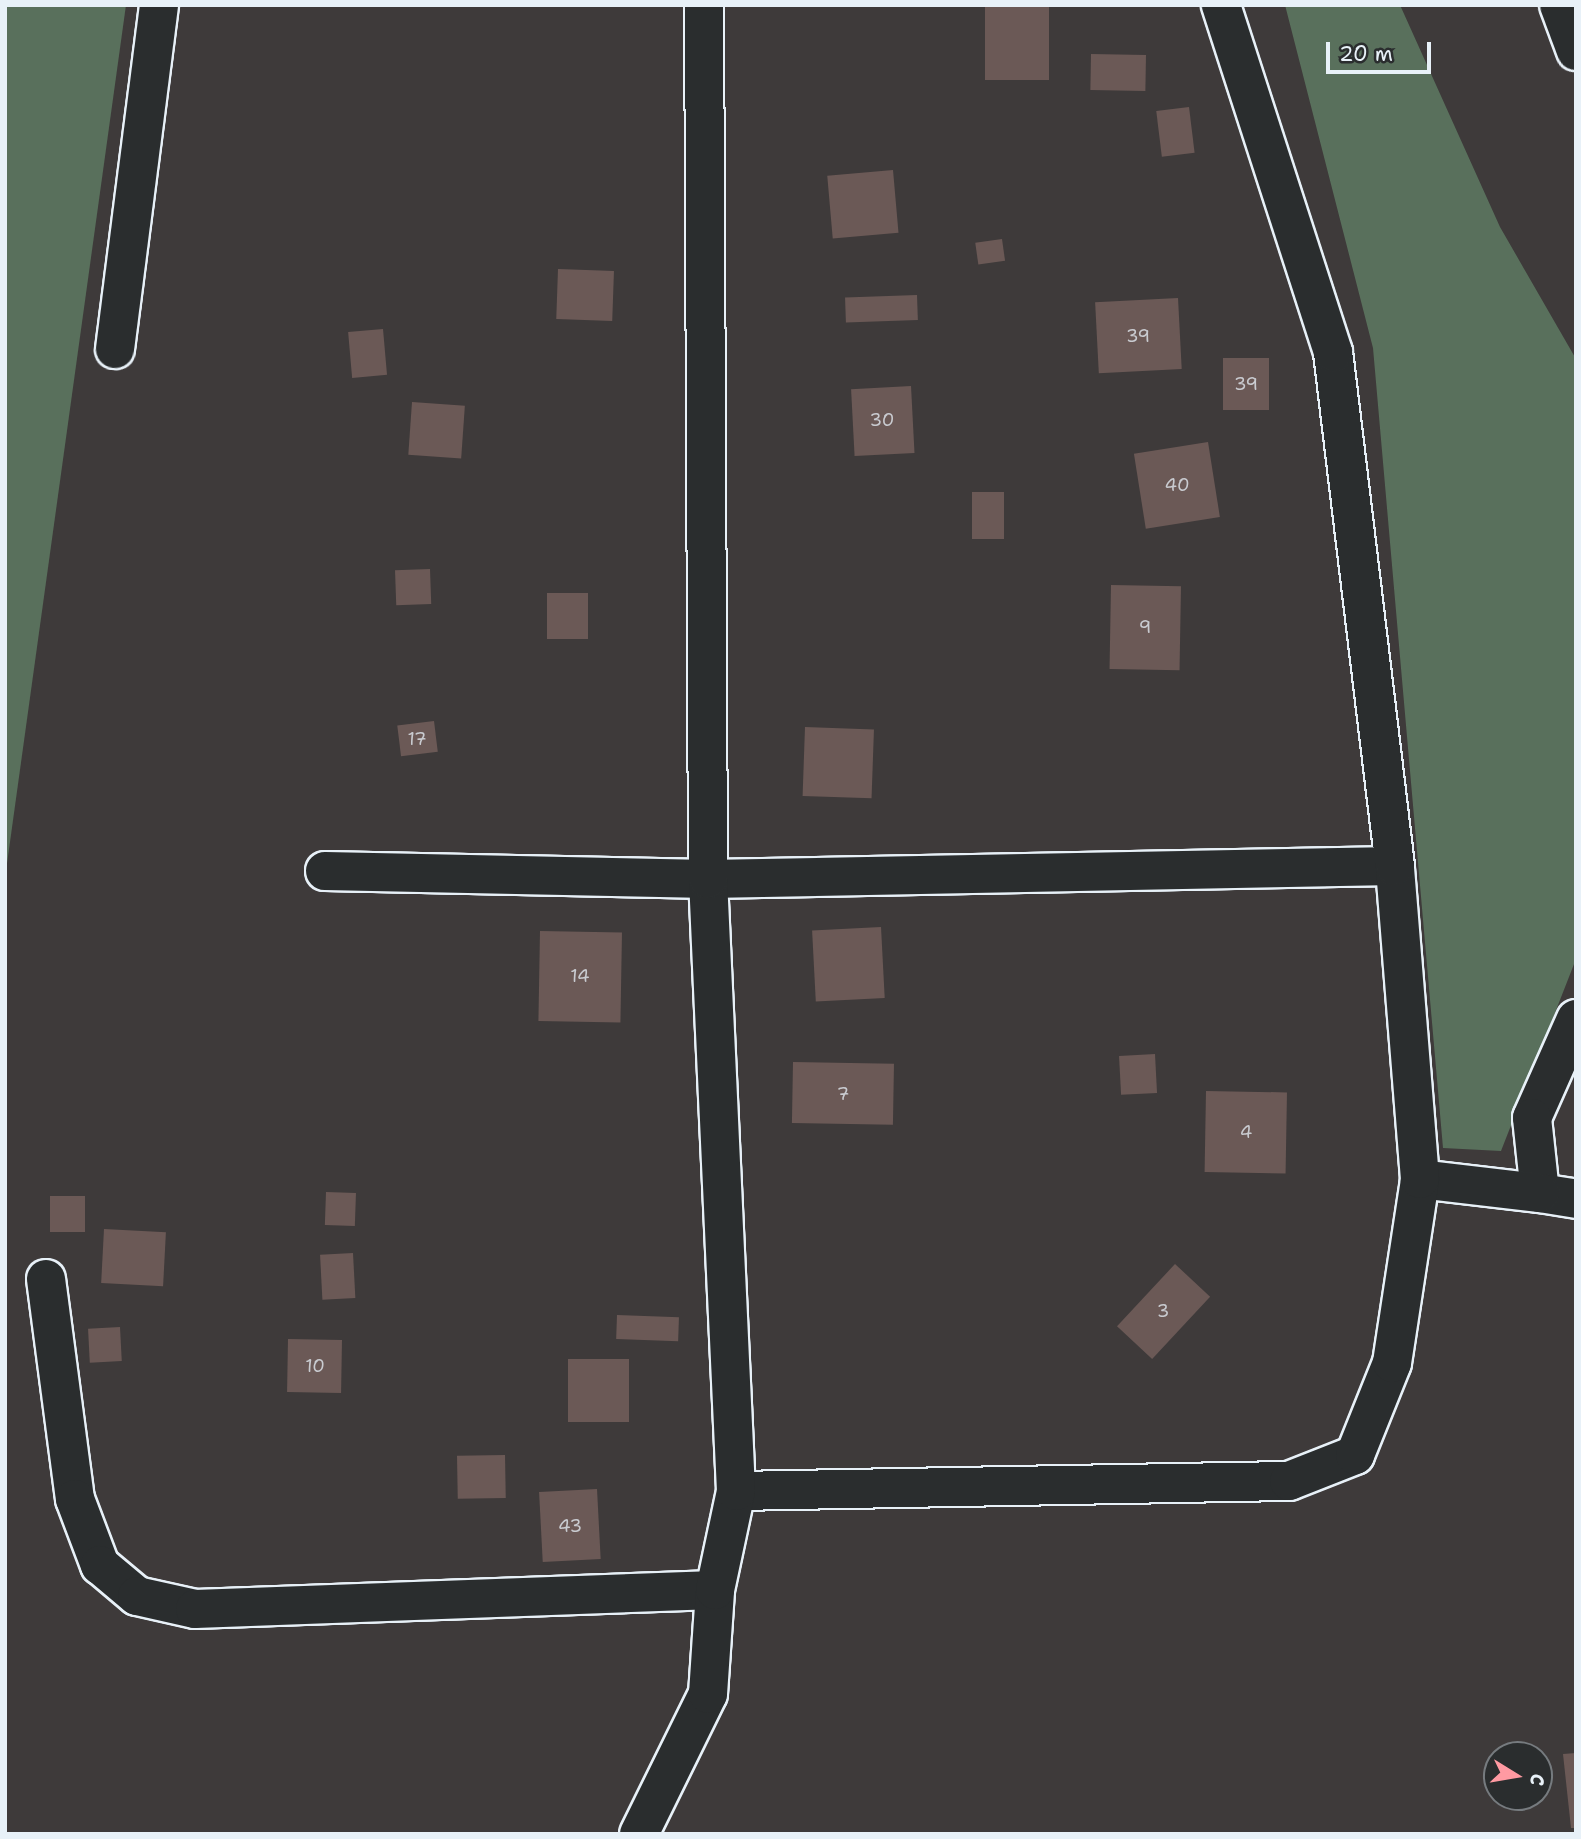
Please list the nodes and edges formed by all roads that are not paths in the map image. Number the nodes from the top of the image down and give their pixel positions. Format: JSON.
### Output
{"nodes":[{"id":1,"x":159,"y":5,"type":"edge"},
{"id":2,"x":704,"y":5,"type":"edge"},
{"id":3,"x":1221,"y":5,"type":"edge"},
{"id":4,"x":1559,"y":5,"type":"edge"},
{"id":5,"x":1576,"y":51,"type":"edge"},
{"id":6,"x":115,"y":349,"type":"dead end"},
{"id":7,"x":1395,"y":866,"type":"junction"},
{"id":8,"x":325,"y":871,"type":"dead end"},
{"id":9,"x":708,"y":878,"type":"junction"},
{"id":10,"x":1576,"y":1020,"type":"edge"},
{"id":11,"x":1420,"y":1180,"type":"junction"},
{"id":12,"x":1558,"y":1196,"type":"edge"},
{"id":13,"x":46,"y":1279,"type":"dead end"},
{"id":14,"x":736,"y":1491,"type":"junction"},
{"id":15,"x":715,"y":1590,"type":"junction"},
{"id":16,"x":639,"y":1834,"type":"edge"}],
"edges":[{"from":1,"to":6,"type":"street"},
{"from":2,"to":9,"type":"street"},
{"from":3,"to":7,"type":"street"},
{"from":4,"to":5,"type":"street"},
{"from":7,"to":9,"type":"street"},
{"from":7,"to":11,"type":"street"},
{"from":8,"to":9,"type":"street"},
{"from":9,"to":14,"type":"street"},
{"from":10,"to":12,"type":"street"},
{"from":11,"to":12,"type":"street"},
{"from":11,"to":14,"type":"street"},
{"from":13,"to":15,"type":"street"},
{"from":14,"to":15,"type":"street"},
{"from":15,"to":16,"type":"street"}]}
